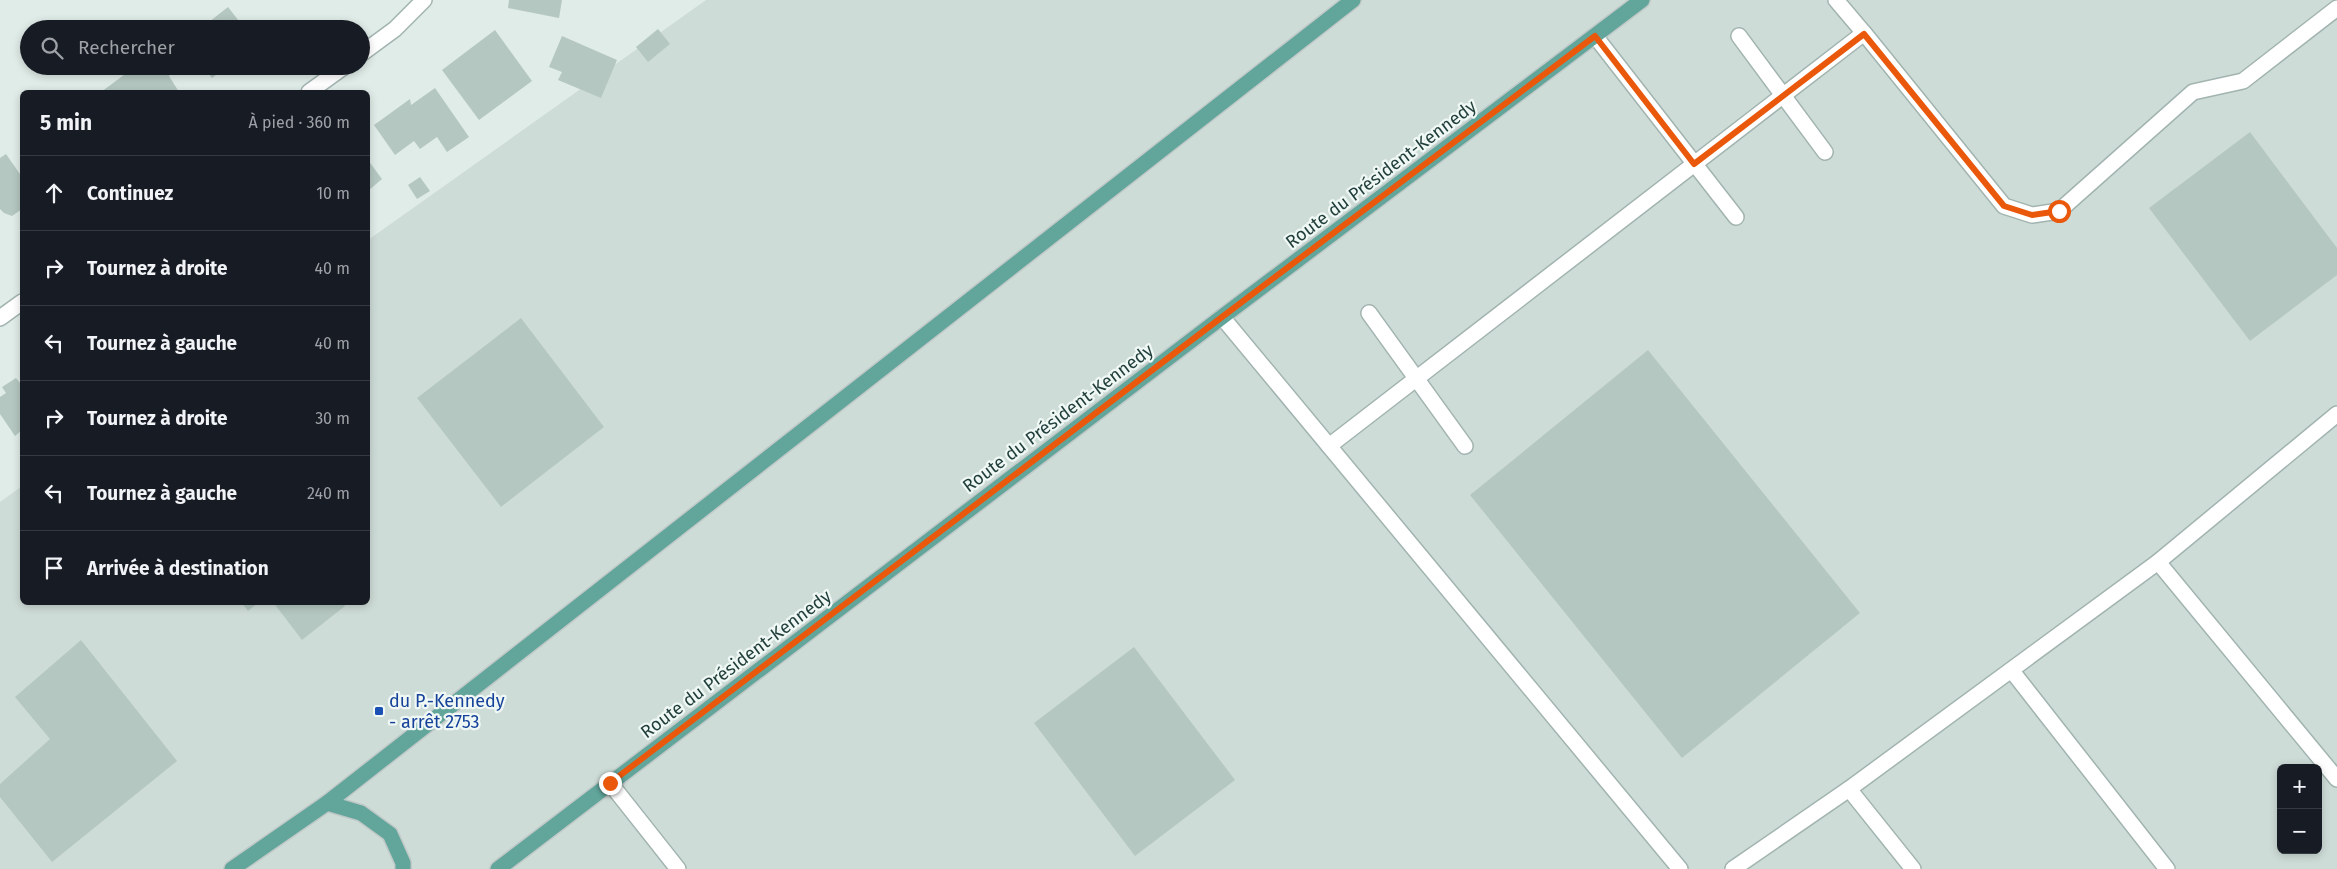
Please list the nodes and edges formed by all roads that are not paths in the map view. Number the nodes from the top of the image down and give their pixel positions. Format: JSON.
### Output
{"nodes":[{"id":1,"x":424,"y":0,"type":"edge"},
{"id":2,"x":1353,"y":0,"type":"edge"},
{"id":3,"x":1642,"y":0,"type":"edge"},
{"id":4,"x":1836,"y":0,"type":"edge"},
{"id":5,"x":2337,"y":8,"type":"edge"},
{"id":6,"x":1864,"y":34,"type":"junction"},
{"id":7,"x":1595,"y":36,"type":"junction"},
{"id":8,"x":1739,"y":36,"type":"dead end"},
{"id":9,"x":370,"y":47,"type":"edge"},
{"id":10,"x":333,"y":75,"type":"edge"},
{"id":11,"x":312,"y":90,"type":"edge"},
{"id":12,"x":1783,"y":96,"type":"junction"},
{"id":13,"x":1825,"y":152,"type":"dead end"},
{"id":14,"x":1694,"y":164,"type":"junction"},
{"id":15,"x":1736,"y":217,"type":"dead end"},
{"id":16,"x":20,"y":303,"type":"edge"},
{"id":17,"x":1369,"y":313,"type":"dead end"},
{"id":18,"x":1222,"y":317,"type":"junction"},
{"id":19,"x":0,"y":318,"type":"edge"},
{"id":20,"x":1416,"y":379,"type":"junction"},
{"id":21,"x":2337,"y":414,"type":"edge"},
{"id":22,"x":1329,"y":446,"type":"junction"},
{"id":23,"x":1465,"y":446,"type":"dead end"},
{"id":24,"x":2158,"y":562,"type":"junction"},
{"id":25,"x":2012,"y":671,"type":"junction"},
{"id":26,"x":2337,"y":779,"type":"edge"},
{"id":27,"x":610,"y":783,"type":"junction"},
{"id":28,"x":1850,"y":789,"type":"junction"},
{"id":29,"x":327,"y":803,"type":"junction"},
{"id":30,"x":232,"y":869,"type":"edge"},
{"id":31,"x":403,"y":869,"type":"edge"},
{"id":32,"x":498,"y":869,"type":"edge"},
{"id":33,"x":678,"y":869,"type":"edge"},
{"id":34,"x":1680,"y":869,"type":"edge"},
{"id":35,"x":1733,"y":869,"type":"edge"},
{"id":36,"x":1913,"y":869,"type":"edge"},
{"id":37,"x":2167,"y":869,"type":"edge"}],
"edges":[{"from":1,"to":9,"type":"street"},
{"from":2,"to":29,"type":"main road"},
{"from":3,"to":7,"type":"main road","name":"Route du Président-Kennedy"},
{"from":4,"to":6,"type":"street"},
{"from":5,"to":6,"type":"street"},
{"from":6,"to":12,"type":"street"},
{"from":7,"to":14,"type":"street"},
{"from":7,"to":18,"type":"main road","name":"Route du Président-Kennedy"},
{"from":8,"to":12,"type":"street"},
{"from":10,"to":11,"type":"street"},
{"from":12,"to":13,"type":"street"},
{"from":12,"to":14,"type":"street"},
{"from":14,"to":15,"type":"street"},
{"from":14,"to":20,"type":"street"},
{"from":16,"to":19,"type":"street"},
{"from":17,"to":20,"type":"street"},
{"from":18,"to":22,"type":"street"},
{"from":18,"to":27,"type":"main road","name":"Route du Président-Kennedy"},
{"from":20,"to":22,"type":"street"},
{"from":20,"to":23,"type":"street"},
{"from":21,"to":24,"type":"street"},
{"from":22,"to":34,"type":"street"},
{"from":24,"to":25,"type":"street"},
{"from":24,"to":26,"type":"street"},
{"from":25,"to":28,"type":"street"},
{"from":25,"to":37,"type":"street"},
{"from":27,"to":32,"type":"main road","name":"Route du Président-Kennedy"},
{"from":27,"to":33,"type":"street"},
{"from":28,"to":35,"type":"street"},
{"from":28,"to":36,"type":"street"},
{"from":29,"to":30,"type":"main road"},
{"from":29,"to":31,"type":"main road"}]}
